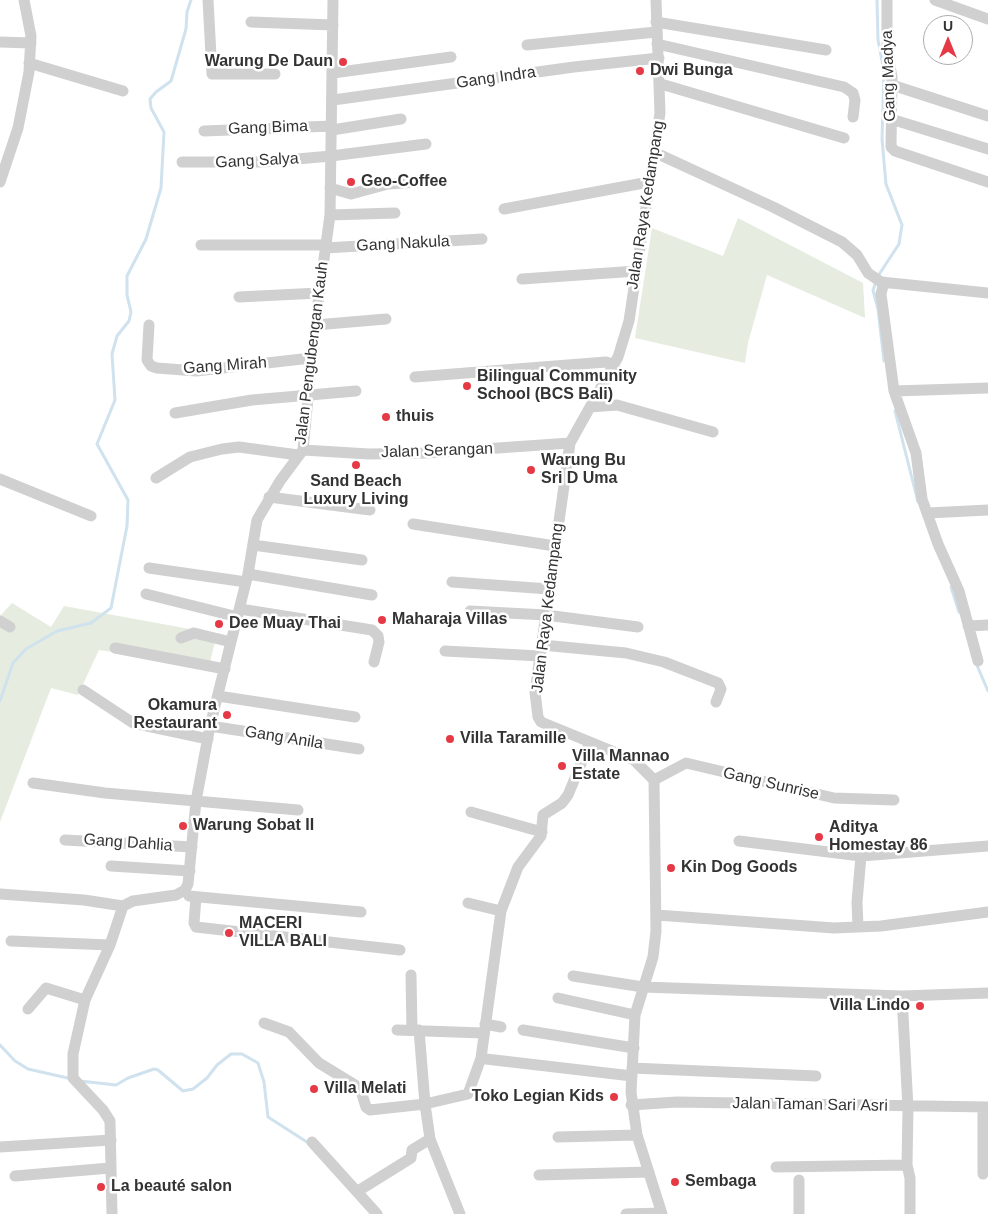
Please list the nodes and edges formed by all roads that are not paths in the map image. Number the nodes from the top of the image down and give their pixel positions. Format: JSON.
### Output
{"nodes":[{"id":1,"x":24,"y":0,"type":"edge"},
{"id":2,"x":208,"y":0,"type":"edge"},
{"id":3,"x":333,"y":0,"type":"edge"},
{"id":4,"x":656,"y":0,"type":"edge"},
{"id":5,"x":888,"y":0,"type":"edge"},
{"id":6,"x":935,"y":0,"type":"edge"},
{"id":7,"x":988,"y":19,"type":"edge"},
{"id":8,"x":251,"y":22,"type":"dead end"},
{"id":9,"x":333,"y":25,"type":"junction"},
{"id":10,"x":657,"y":32,"type":"junction"},
{"id":11,"x":0,"y":42,"type":"edge"},
{"id":12,"x":31,"y":43,"type":"junction"},
{"id":13,"x":527,"y":45,"type":"dead end"},
{"id":14,"x":826,"y":50,"type":"dead end"},
{"id":15,"x":451,"y":57,"type":"dead end"},
{"id":16,"x":659,"y":58,"type":"junction"},
{"id":17,"x":29,"y":64,"type":"junction"},
{"id":18,"x":333,"y":73,"type":"junction"},
{"id":19,"x":275,"y":74,"type":"dead end"},
{"id":20,"x":660,"y":84,"type":"junction"},
{"id":21,"x":892,"y":85,"type":"junction"},
{"id":22,"x":123,"y":91,"type":"dead end"},
{"id":23,"x":333,"y":100,"type":"junction"},
{"id":24,"x":988,"y":116,"type":"edge"},
{"id":25,"x":853,"y":117,"type":"dead end"},
{"id":26,"x":401,"y":119,"type":"dead end"},
{"id":27,"x":891,"y":119,"type":"junction"},
{"id":28,"x":332,"y":128,"type":"junction"},
{"id":29,"x":204,"y":131,"type":"dead end"},
{"id":30,"x":844,"y":138,"type":"dead end"},
{"id":31,"x":426,"y":144,"type":"dead end"},
{"id":32,"x":988,"y":149,"type":"edge"},
{"id":33,"x":656,"y":153,"type":"junction"},
{"id":34,"x":332,"y":156,"type":"junction"},
{"id":35,"x":182,"y":162,"type":"dead end"},
{"id":36,"x":0,"y":182,"type":"edge"},
{"id":37,"x":418,"y":182,"type":"dead end"},
{"id":38,"x":649,"y":182,"type":"junction"},
{"id":39,"x":988,"y":182,"type":"edge"},
{"id":40,"x":330,"y":188,"type":"junction"},
{"id":41,"x":504,"y":209,"type":"dead end"},
{"id":42,"x":395,"y":213,"type":"dead end"},
{"id":43,"x":330,"y":215,"type":"junction"},
{"id":44,"x":482,"y":239,"type":"dead end"},
{"id":45,"x":202,"y":245,"type":"dead end"},
{"id":46,"x":325,"y":247,"type":"junction"},
{"id":47,"x":637,"y":271,"type":"junction"},
{"id":48,"x":522,"y":279,"type":"dead end"},
{"id":49,"x":880,"y":280,"type":"junction"},
{"id":50,"x":319,"y":293,"type":"junction"},
{"id":51,"x":988,"y":293,"type":"edge"},
{"id":52,"x":239,"y":297,"type":"dead end"},
{"id":53,"x":386,"y":319,"type":"dead end"},
{"id":54,"x":149,"y":325,"type":"dead end"},
{"id":55,"x":314,"y":325,"type":"junction"},
{"id":56,"x":311,"y":358,"type":"junction"},
{"id":57,"x":614,"y":365,"type":"junction"},
{"id":58,"x":415,"y":377,"type":"dead end"},
{"id":59,"x":988,"y":388,"type":"edge"},
{"id":60,"x":356,"y":391,"type":"dead end"},
{"id":61,"x":894,"y":391,"type":"junction"},
{"id":62,"x":307,"y":394,"type":"junction"},
{"id":63,"x":590,"y":407,"type":"junction"},
{"id":64,"x":175,"y":412,"type":"dead end"},
{"id":65,"x":713,"y":432,"type":"dead end"},
{"id":66,"x":570,"y":443,"type":"junction"},
{"id":67,"x":301,"y":452,"type":"junction"},
{"id":68,"x":156,"y":478,"type":"dead end"},
{"id":69,"x":0,"y":479,"type":"edge"},
{"id":70,"x":269,"y":497,"type":"junction"},
{"id":71,"x":370,"y":510,"type":"dead end"},
{"id":72,"x":988,"y":510,"type":"edge"},
{"id":73,"x":928,"y":514,"type":"junction"},
{"id":74,"x":91,"y":516,"type":"dead end"},
{"id":75,"x":413,"y":524,"type":"dead end"},
{"id":76,"x":253,"y":545,"type":"junction"},
{"id":77,"x":555,"y":546,"type":"junction"},
{"id":78,"x":362,"y":560,"type":"dead end"},
{"id":79,"x":149,"y":568,"type":"dead end"},
{"id":80,"x":247,"y":578,"type":"junction"},
{"id":81,"x":452,"y":582,"type":"dead end"},
{"id":82,"x":549,"y":589,"type":"junction"},
{"id":83,"x":146,"y":594,"type":"dead end"},
{"id":84,"x":372,"y":594,"type":"dead end"},
{"id":85,"x":470,"y":611,"type":"dead end"},
{"id":86,"x":239,"y":613,"type":"junction"},
{"id":87,"x":546,"y":615,"type":"junction"},
{"id":88,"x":988,"y":625,"type":"edge"},
{"id":89,"x":968,"y":626,"type":"junction"},
{"id":90,"x":638,"y":627,"type":"dead end"},
{"id":91,"x":181,"y":638,"type":"dead end"},
{"id":92,"x":232,"y":642,"type":"junction"},
{"id":93,"x":542,"y":644,"type":"junction"},
{"id":94,"x":115,"y":648,"type":"dead end"},
{"id":95,"x":445,"y":651,"type":"dead end"},
{"id":96,"x":540,"y":656,"type":"junction"},
{"id":97,"x":978,"y":661,"type":"dead end"},
{"id":98,"x":374,"y":662,"type":"dead end"},
{"id":99,"x":225,"y":669,"type":"junction"},
{"id":100,"x":83,"y":690,"type":"dead end"},
{"id":101,"x":218,"y":696,"type":"junction"},
{"id":102,"x":716,"y":702,"type":"dead end"},
{"id":103,"x":355,"y":717,"type":"dead end"},
{"id":104,"x":210,"y":726,"type":"junction"},
{"id":105,"x":208,"y":739,"type":"junction"},
{"id":106,"x":590,"y":742,"type":"junction"},
{"id":107,"x":359,"y":749,"type":"dead end"},
{"id":108,"x":654,"y":780,"type":"junction"},
{"id":109,"x":33,"y":783,"type":"dead end"},
{"id":110,"x":894,"y":800,"type":"dead end"},
{"id":111,"x":196,"y":801,"type":"junction"},
{"id":112,"x":298,"y":810,"type":"dead end"},
{"id":113,"x":471,"y":812,"type":"dead end"},
{"id":114,"x":542,"y":832,"type":"junction"},
{"id":115,"x":65,"y":840,"type":"dead end"},
{"id":116,"x":739,"y":841,"type":"dead end"},
{"id":117,"x":988,"y":846,"type":"edge"},
{"id":118,"x":192,"y":847,"type":"junction"},
{"id":119,"x":861,"y":856,"type":"junction"},
{"id":120,"x":111,"y":866,"type":"dead end"},
{"id":121,"x":190,"y":871,"type":"junction"},
{"id":122,"x":180,"y":892,"type":"junction"},
{"id":123,"x":0,"y":894,"type":"edge"},
{"id":124,"x":196,"y":897,"type":"junction"},
{"id":125,"x":468,"y":903,"type":"dead end"},
{"id":126,"x":123,"y":906,"type":"junction"},
{"id":127,"x":501,"y":911,"type":"junction"},
{"id":128,"x":361,"y":912,"type":"dead end"},
{"id":129,"x":988,"y":912,"type":"edge"},
{"id":130,"x":657,"y":915,"type":"junction"},
{"id":131,"x":858,"y":927,"type":"junction"},
{"id":132,"x":12,"y":941,"type":"dead end"},
{"id":133,"x":110,"y":945,"type":"junction"},
{"id":134,"x":400,"y":950,"type":"dead end"},
{"id":135,"x":411,"y":975,"type":"dead end"},
{"id":136,"x":573,"y":976,"type":"dead end"},
{"id":137,"x":643,"y":987,"type":"junction"},
{"id":138,"x":988,"y":993,"type":"edge"},
{"id":139,"x":902,"y":996,"type":"junction"},
{"id":140,"x":558,"y":998,"type":"dead end"},
{"id":141,"x":85,"y":1000,"type":"junction"},
{"id":142,"x":28,"y":1010,"type":"dead end"},
{"id":143,"x":635,"y":1015,"type":"junction"},
{"id":144,"x":264,"y":1023,"type":"dead end"},
{"id":145,"x":501,"y":1027,"type":"dead end"},
{"id":146,"x":484,"y":1029,"type":"junction"},
{"id":147,"x":397,"y":1030,"type":"dead end"},
{"id":148,"x":416,"y":1030,"type":"junction"},
{"id":149,"x":523,"y":1030,"type":"dead end"},
{"id":150,"x":634,"y":1048,"type":"junction"},
{"id":151,"x":486,"y":1059,"type":"dead end"},
{"id":152,"x":632,"y":1072,"type":"junction"},
{"id":153,"x":816,"y":1076,"type":"dead end"},
{"id":154,"x":425,"y":1104,"type":"junction"},
{"id":155,"x":631,"y":1105,"type":"junction"},
{"id":156,"x":985,"y":1107,"type":"edge"},
{"id":157,"x":908,"y":1108,"type":"junction"},
{"id":158,"x":637,"y":1135,"type":"junction"},
{"id":159,"x":558,"y":1137,"type":"dead end"},
{"id":160,"x":430,"y":1139,"type":"junction"},
{"id":161,"x":111,"y":1140,"type":"junction"},
{"id":162,"x":312,"y":1142,"type":"dead end"},
{"id":163,"x":0,"y":1147,"type":"edge"},
{"id":164,"x":907,"y":1165,"type":"junction"},
{"id":165,"x":776,"y":1167,"type":"dead end"},
{"id":166,"x":110,"y":1168,"type":"junction"},
{"id":167,"x":649,"y":1172,"type":"junction"},
{"id":168,"x":983,"y":1174,"type":"dead end"},
{"id":169,"x":539,"y":1175,"type":"dead end"},
{"id":170,"x":15,"y":1176,"type":"dead end"},
{"id":171,"x":799,"y":1180,"type":"dead end"},
{"id":172,"x":358,"y":1191,"type":"junction"},
{"id":173,"x":661,"y":1213,"type":"edge"},
{"id":174,"x":112,"y":1214,"type":"edge"},
{"id":175,"x":377,"y":1214,"type":"edge"},
{"id":176,"x":460,"y":1214,"type":"edge"},
{"id":177,"x":626,"y":1214,"type":"edge"},
{"id":178,"x":799,"y":1214,"type":"edge"},
{"id":179,"x":910,"y":1214,"type":"edge"}],
"edges":[{"from":1,"to":12,"type":"street"},
{"from":2,"to":19,"type":"street"},
{"from":3,"to":9,"type":"street","name":"Jalan Pengubengan Kauh"},
{"from":4,"to":10,"type":"street","name":"Jalan Raya Kedampang"},
{"from":5,"to":21,"type":"street","name":"Gang Madya"},
{"from":6,"to":7,"type":"street"},
{"from":8,"to":9,"type":"street"},
{"from":9,"to":18,"type":"street","name":"Jalan Pengubengan Kauh"},
{"from":10,"to":13,"type":"street"},
{"from":10,"to":14,"type":"street"},
{"from":10,"to":16,"type":"street","name":"Jalan Raya Kedampang"},
{"from":10,"to":25,"type":"street"},
{"from":11,"to":12,"type":"street"},
{"from":12,"to":17,"type":"street"},
{"from":15,"to":18,"type":"street"},
{"from":16,"to":20,"type":"street","name":"Jalan Raya Kedampang"},
{"from":16,"to":23,"type":"street","name":"Gang Indra"},
{"from":17,"to":22,"type":"street"},
{"from":17,"to":36,"type":"street"},
{"from":18,"to":23,"type":"street","name":"Jalan Pengubengan Kauh"},
{"from":20,"to":30,"type":"street"},
{"from":20,"to":33,"type":"street","name":"Jalan Raya Kedampang"},
{"from":21,"to":24,"type":"street"},
{"from":21,"to":27,"type":"street","name":"Gang Madya"},
{"from":23,"to":28,"type":"street","name":"Jalan Pengubengan Kauh"},
{"from":26,"to":28,"type":"street","name":"Gang Bima"},
{"from":27,"to":32,"type":"street"},
{"from":27,"to":39,"type":"street","name":"Gang Madya"},
{"from":28,"to":29,"type":"street","name":"Gang Bima"},
{"from":28,"to":34,"type":"street","name":"Jalan Pengubengan Kauh"},
{"from":31,"to":34,"type":"street","name":"Gang Salya"},
{"from":33,"to":38,"type":"street","name":"Jalan Raya Kedampang"},
{"from":33,"to":49,"type":"street"},
{"from":34,"to":35,"type":"street","name":"Gang Salya"},
{"from":34,"to":40,"type":"street","name":"Jalan Pengubengan Kauh"},
{"from":37,"to":40,"type":"street"},
{"from":38,"to":41,"type":"street"},
{"from":38,"to":47,"type":"street","name":"Jalan Raya Kedampang"},
{"from":40,"to":43,"type":"street","name":"Jalan Pengubengan Kauh"},
{"from":42,"to":43,"type":"street"},
{"from":43,"to":46,"type":"street","name":"Jalan Pengubengan Kauh"},
{"from":44,"to":46,"type":"street","name":"Gang Nakula"},
{"from":45,"to":46,"type":"street","name":"Gang Nakula"},
{"from":46,"to":50,"type":"street","name":"Jalan Pengubengan Kauh"},
{"from":47,"to":48,"type":"street"},
{"from":47,"to":57,"type":"street","name":"Jalan Raya Kedampang"},
{"from":49,"to":51,"type":"street"},
{"from":49,"to":61,"type":"street"},
{"from":50,"to":52,"type":"street"},
{"from":50,"to":55,"type":"street","name":"Jalan Pengubengan Kauh"},
{"from":53,"to":55,"type":"street"},
{"from":54,"to":56,"type":"street","name":"Gang Mirah"},
{"from":55,"to":56,"type":"street","name":"Jalan Pengubengan Kauh"},
{"from":56,"to":62,"type":"street","name":"Jalan Pengubengan Kauh"},
{"from":57,"to":58,"type":"street"},
{"from":57,"to":63,"type":"street","name":"Jalan Raya Kedampang"},
{"from":59,"to":61,"type":"street"},
{"from":60,"to":62,"type":"street"},
{"from":61,"to":73,"type":"street"},
{"from":62,"to":64,"type":"street"},
{"from":62,"to":67,"type":"street","name":"Jalan Pengubengan Kauh"},
{"from":63,"to":65,"type":"street"},
{"from":63,"to":66,"type":"street","name":"Jalan Raya Kedampang"},
{"from":66,"to":67,"type":"street","name":"Jalan Serangan"},
{"from":66,"to":77,"type":"street","name":"Jalan Raya Kedampang"},
{"from":67,"to":68,"type":"street","name":"Jalan Serangan"},
{"from":67,"to":70,"type":"street","name":"Jalan Pengubengan Kauh"},
{"from":69,"to":74,"type":"street"},
{"from":70,"to":71,"type":"street"},
{"from":70,"to":76,"type":"street","name":"Jalan Pengubengan Kauh"},
{"from":72,"to":73,"type":"street"},
{"from":73,"to":89,"type":"street"},
{"from":75,"to":77,"type":"street"},
{"from":76,"to":78,"type":"street"},
{"from":76,"to":80,"type":"street","name":"Jalan Pengubengan Kauh"},
{"from":77,"to":82,"type":"street","name":"Jalan Raya Kedampang"},
{"from":79,"to":80,"type":"street"},
{"from":80,"to":84,"type":"street"},
{"from":80,"to":86,"type":"street","name":"Jalan Pengubengan Kauh"},
{"from":81,"to":82,"type":"street"},
{"from":82,"to":87,"type":"street","name":"Jalan Raya Kedampang"},
{"from":83,"to":86,"type":"street"},
{"from":85,"to":87,"type":"street"},
{"from":86,"to":92,"type":"street","name":"Jalan Pengubengan Kauh"},
{"from":86,"to":98,"type":"street"},
{"from":87,"to":90,"type":"street"},
{"from":87,"to":93,"type":"street","name":"Jalan Raya Kedampang"},
{"from":88,"to":89,"type":"street"},
{"from":89,"to":97,"type":"street"},
{"from":91,"to":92,"type":"street"},
{"from":92,"to":99,"type":"street","name":"Jalan Pengubengan Kauh"},
{"from":93,"to":96,"type":"street","name":"Jalan Raya Kedampang"},
{"from":93,"to":102,"type":"street"},
{"from":94,"to":99,"type":"street"},
{"from":95,"to":96,"type":"street"},
{"from":96,"to":106,"type":"street","name":"Jalan Raya Kedampang"},
{"from":99,"to":101,"type":"street","name":"Jalan Pengubengan Kauh"},
{"from":100,"to":105,"type":"street"},
{"from":101,"to":103,"type":"street"},
{"from":101,"to":104,"type":"street","name":"Jalan Pengubengan Kauh"},
{"from":104,"to":105,"type":"street","name":"Jalan Pengubengan Kauh"},
{"from":104,"to":107,"type":"street","name":"Gang Anila"},
{"from":105,"to":111,"type":"street","name":"Jalan Pengubengan Kauh"},
{"from":106,"to":108,"type":"street","name":"Jalan Raya Kedampang"},
{"from":106,"to":114,"type":"street"},
{"from":108,"to":110,"type":"street","name":"Gang Sunrise"},
{"from":108,"to":130,"type":"street"},
{"from":109,"to":111,"type":"street"},
{"from":111,"to":112,"type":"street"},
{"from":111,"to":118,"type":"street","name":"Jalan Pengubengan Kauh"},
{"from":113,"to":114,"type":"street"},
{"from":114,"to":127,"type":"street"},
{"from":115,"to":118,"type":"street","name":"Gang Dahlia"},
{"from":116,"to":119,"type":"street"},
{"from":117,"to":119,"type":"street"},
{"from":118,"to":121,"type":"street","name":"Jalan Pengubengan Kauh"},
{"from":119,"to":131,"type":"street"},
{"from":120,"to":121,"type":"street"},
{"from":121,"to":122,"type":"street","name":"Jalan Pengubengan Kauh"},
{"from":122,"to":124,"type":"street"},
{"from":122,"to":126,"type":"street"},
{"from":123,"to":126,"type":"street"},
{"from":124,"to":128,"type":"street"},
{"from":124,"to":134,"type":"street"},
{"from":125,"to":127,"type":"street"},
{"from":126,"to":133,"type":"street"},
{"from":127,"to":146,"type":"street"},
{"from":129,"to":131,"type":"street"},
{"from":130,"to":131,"type":"street"},
{"from":130,"to":137,"type":"street"},
{"from":132,"to":133,"type":"street"},
{"from":133,"to":141,"type":"street"},
{"from":135,"to":148,"type":"street"},
{"from":136,"to":137,"type":"street"},
{"from":137,"to":139,"type":"street"},
{"from":137,"to":143,"type":"street"},
{"from":138,"to":139,"type":"street"},
{"from":139,"to":157,"type":"street"},
{"from":140,"to":143,"type":"street"},
{"from":141,"to":142,"type":"street"},
{"from":141,"to":161,"type":"street"},
{"from":143,"to":150,"type":"street"},
{"from":144,"to":154,"type":"street"},
{"from":145,"to":146,"type":"street"},
{"from":146,"to":148,"type":"street"},
{"from":146,"to":154,"type":"street"},
{"from":147,"to":148,"type":"street"},
{"from":148,"to":154,"type":"street"},
{"from":149,"to":150,"type":"street"},
{"from":150,"to":152,"type":"street"},
{"from":151,"to":152,"type":"street"},
{"from":152,"to":153,"type":"street"},
{"from":152,"to":155,"type":"street"},
{"from":154,"to":160,"type":"street"},
{"from":155,"to":157,"type":"street","name":"Jalan Taman Sari Asri"},
{"from":155,"to":158,"type":"street"},
{"from":156,"to":157,"type":"street","name":"Jalan Taman Sari Asri"},
{"from":156,"to":168,"type":"street"},
{"from":157,"to":164,"type":"street"},
{"from":158,"to":159,"type":"street"},
{"from":158,"to":167,"type":"street"},
{"from":160,"to":172,"type":"street"},
{"from":160,"to":176,"type":"street"},
{"from":161,"to":163,"type":"street"},
{"from":161,"to":166,"type":"street"},
{"from":162,"to":172,"type":"street"},
{"from":164,"to":165,"type":"street"},
{"from":164,"to":179,"type":"street"},
{"from":166,"to":170,"type":"street"},
{"from":166,"to":174,"type":"street"},
{"from":167,"to":169,"type":"street"},
{"from":167,"to":173,"type":"street"},
{"from":171,"to":178,"type":"street"},
{"from":172,"to":175,"type":"street"},
{"from":173,"to":177,"type":"street"}]}
